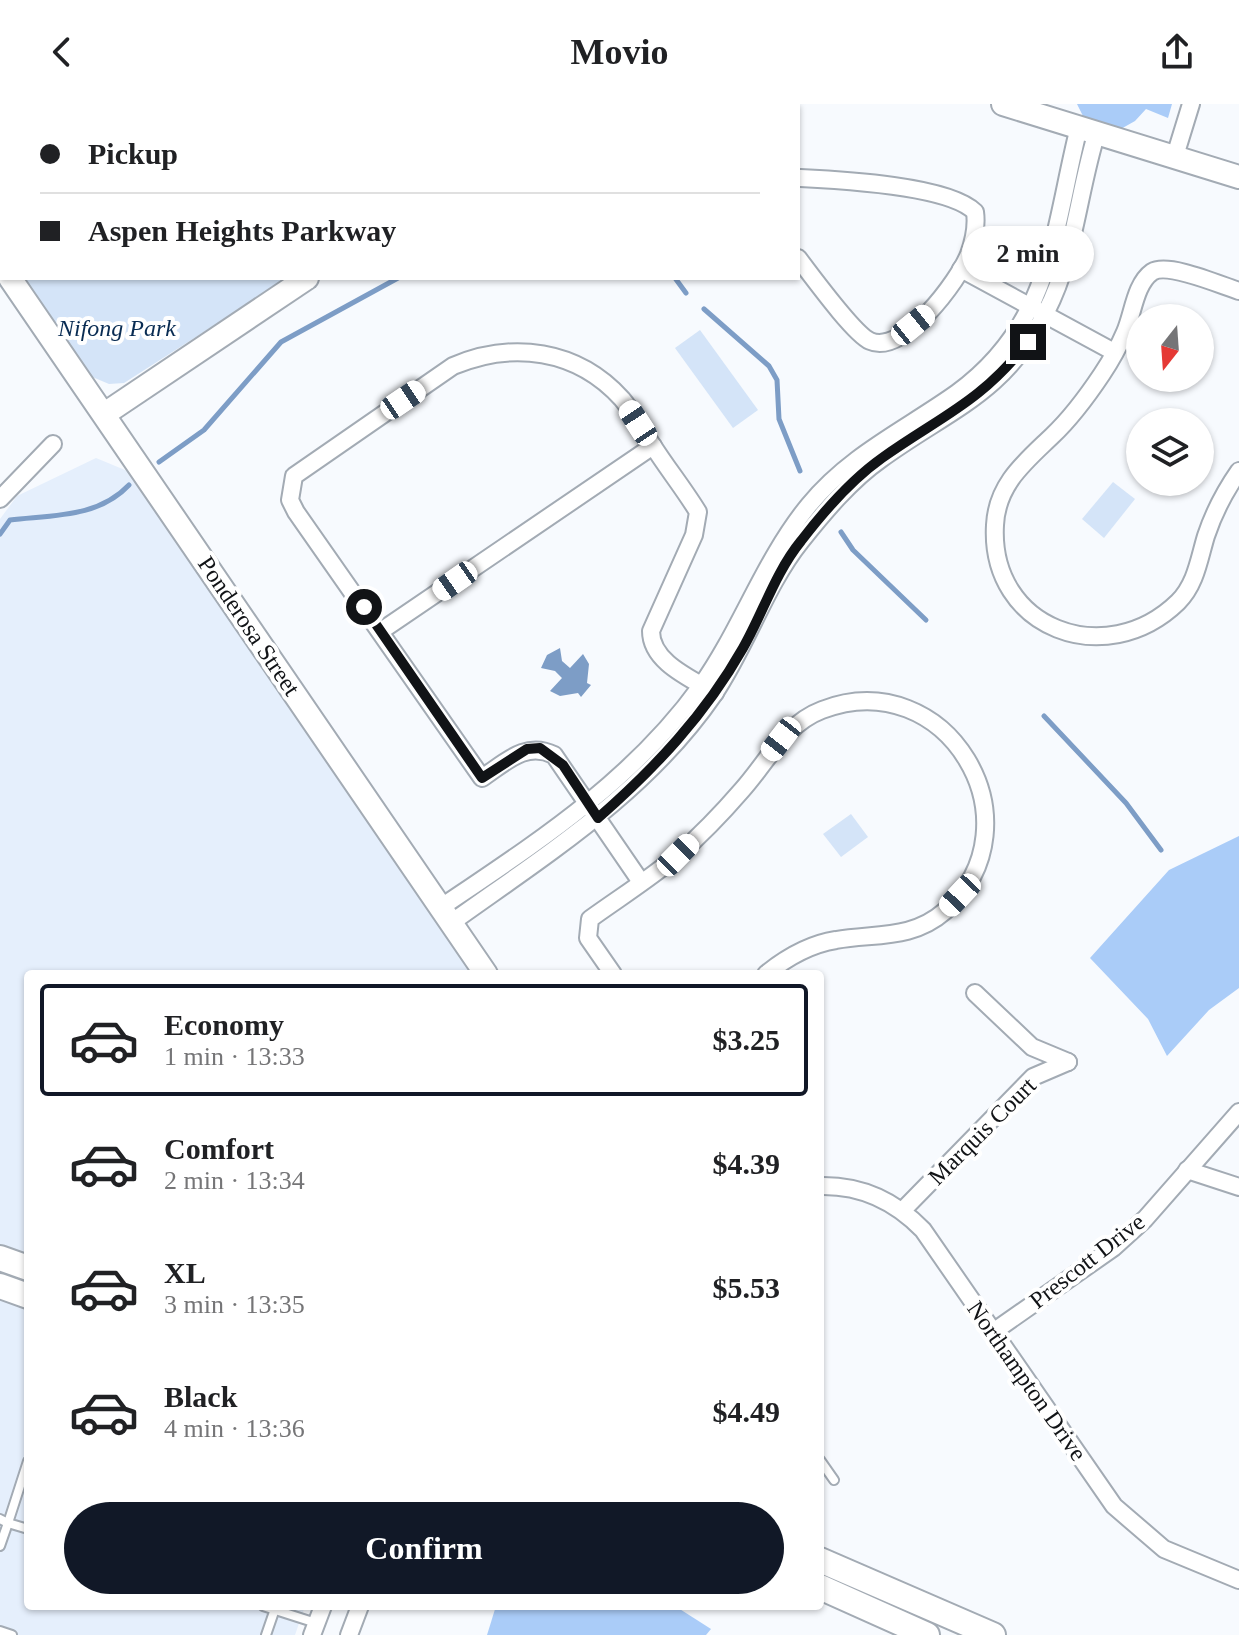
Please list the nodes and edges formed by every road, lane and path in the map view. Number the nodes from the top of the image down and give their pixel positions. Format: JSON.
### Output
{"nodes":[{"id":1,"x":1191,"y":104,"type":"edge"},
{"id":2,"x":1009,"y":105,"type":"edge"},
{"id":3,"x":1088,"y":129,"type":"junction"},
{"id":4,"x":1175,"y":156,"type":"junction"},
{"id":5,"x":1239,"y":177,"type":"edge"},
{"id":6,"x":800,"y":178,"type":"edge"},
{"id":7,"x":800,"y":260,"type":"edge"},
{"id":8,"x":961,"y":269,"type":"junction"},
{"id":9,"x":11,"y":280,"type":"edge"},
{"id":10,"x":304,"y":280,"type":"edge"},
{"id":11,"x":1239,"y":291,"type":"edge"},
{"id":12,"x":1038,"y":310,"type":"junction"},
{"id":13,"x":1114,"y":352,"type":"junction"},
{"id":14,"x":106,"y":413,"type":"junction"},
{"id":15,"x":53,"y":444,"type":"dead end"},
{"id":16,"x":653,"y":446,"type":"junction"},
{"id":17,"x":1239,"y":471,"type":"edge"},
{"id":18,"x":0,"y":499,"type":"edge"},
{"id":19,"x":381,"y":631,"type":"junction"},
{"id":20,"x":708,"y":689,"type":"junction"},
{"id":21,"x":593,"y":812,"type":"junction"},
{"id":22,"x":641,"y":882,"type":"junction"},
{"id":23,"x":446,"y":916,"type":"junction"},
{"id":24,"x":483,"y":970,"type":"edge"},
{"id":25,"x":610,"y":970,"type":"edge"},
{"id":26,"x":772,"y":970,"type":"edge"},
{"id":27,"x":975,"y":993,"type":"dead end"},
{"id":28,"x":1239,"y":1112,"type":"edge"},
{"id":29,"x":1187,"y":1170,"type":"junction"},
{"id":30,"x":824,"y":1186,"type":"edge"},
{"id":31,"x":1239,"y":1187,"type":"edge"},
{"id":32,"x":903,"y":1210,"type":"junction"},
{"id":33,"x":0,"y":1258,"type":"edge"},
{"id":34,"x":24,"y":1267,"type":"edge"},
{"id":35,"x":0,"y":1286,"type":"edge"},
{"id":36,"x":24,"y":1295,"type":"edge"},
{"id":37,"x":993,"y":1332,"type":"junction"},
{"id":38,"x":824,"y":1466,"type":"edge"},
{"id":39,"x":24,"y":1471,"type":"edge"},
{"id":40,"x":834,"y":1480,"type":"dead end"},
{"id":41,"x":4,"y":1521,"type":"edge"},
{"id":42,"x":24,"y":1528,"type":"edge"},
{"id":43,"x":0,"y":1546,"type":"edge"},
{"id":44,"x":824,"y":1562,"type":"edge"},
{"id":45,"x":1239,"y":1580,"type":"edge"},
{"id":46,"x":824,"y":1589,"type":"edge"},
{"id":47,"x":274,"y":1610,"type":"edge"},
{"id":48,"x":279,"y":1610,"type":"edge"},
{"id":49,"x":321,"y":1610,"type":"edge"},
{"id":50,"x":358,"y":1610,"type":"edge"},
{"id":51,"x":314,"y":1629,"type":"edge"},
{"id":52,"x":0,"y":1631,"type":"edge"},
{"id":53,"x":12,"y":1635,"type":"edge"},
{"id":54,"x":266,"y":1635,"type":"edge"},
{"id":55,"x":349,"y":1635,"type":"edge"},
{"id":56,"x":927,"y":1635,"type":"edge"},
{"id":57,"x":993,"y":1635,"type":"edge"}],
"edges":[{"from":1,"to":4,"type":"street"},
{"from":2,"to":3,"type":"street"},
{"from":3,"to":4,"type":"street"},
{"from":3,"to":12,"type":"street"},
{"from":4,"to":5,"type":"street"},
{"from":6,"to":8,"type":"street"},
{"from":7,"to":8,"type":"street"},
{"from":8,"to":12,"type":"street"},
{"from":9,"to":14,"type":"street","name":"Ponderosa Street"},
{"from":10,"to":14,"type":"street"},
{"from":11,"to":13,"type":"street"},
{"from":12,"to":13,"type":"street"},
{"from":12,"to":20,"type":"street"},
{"from":13,"to":17,"type":"street"},
{"from":14,"to":23,"type":"street","name":"Ponderosa Street"},
{"from":15,"to":18,"type":"street"},
{"from":16,"to":19,"type":"street"},
{"from":16,"to":19,"type":"street"},
{"from":16,"to":20,"type":"street"},
{"from":19,"to":21,"type":"street"},
{"from":20,"to":21,"type":"street"},
{"from":21,"to":22,"type":"street"},
{"from":21,"to":23,"type":"street"},
{"from":22,"to":25,"type":"street"},
{"from":22,"to":26,"type":"street"},
{"from":23,"to":24,"type":"street","name":"Ponderosa Street"},
{"from":27,"to":32,"type":"street","name":"Marquis Court"},
{"from":28,"to":29,"type":"street","name":"Prescott Drive"},
{"from":29,"to":31,"type":"street"},
{"from":29,"to":37,"type":"street","name":"Prescott Drive"},
{"from":30,"to":32,"type":"street","name":"Northampton Drive"},
{"from":32,"to":37,"type":"street","name":"Northampton Drive"},
{"from":33,"to":34,"type":"main road"},
{"from":35,"to":36,"type":"main road"},
{"from":37,"to":45,"type":"street","name":"Northampton Drive"},
{"from":38,"to":40,"type":"lane"},
{"from":39,"to":41,"type":"lane"},
{"from":41,"to":42,"type":"lane"},
{"from":41,"to":43,"type":"lane"},
{"from":44,"to":57,"type":"main road"},
{"from":46,"to":56,"type":"main road"},
{"from":47,"to":54,"type":"lane"},
{"from":48,"to":51,"type":"lane"},
{"from":49,"to":51,"type":"street"},
{"from":50,"to":55,"type":"street"},
{"from":52,"to":53,"type":"lane"}]}
